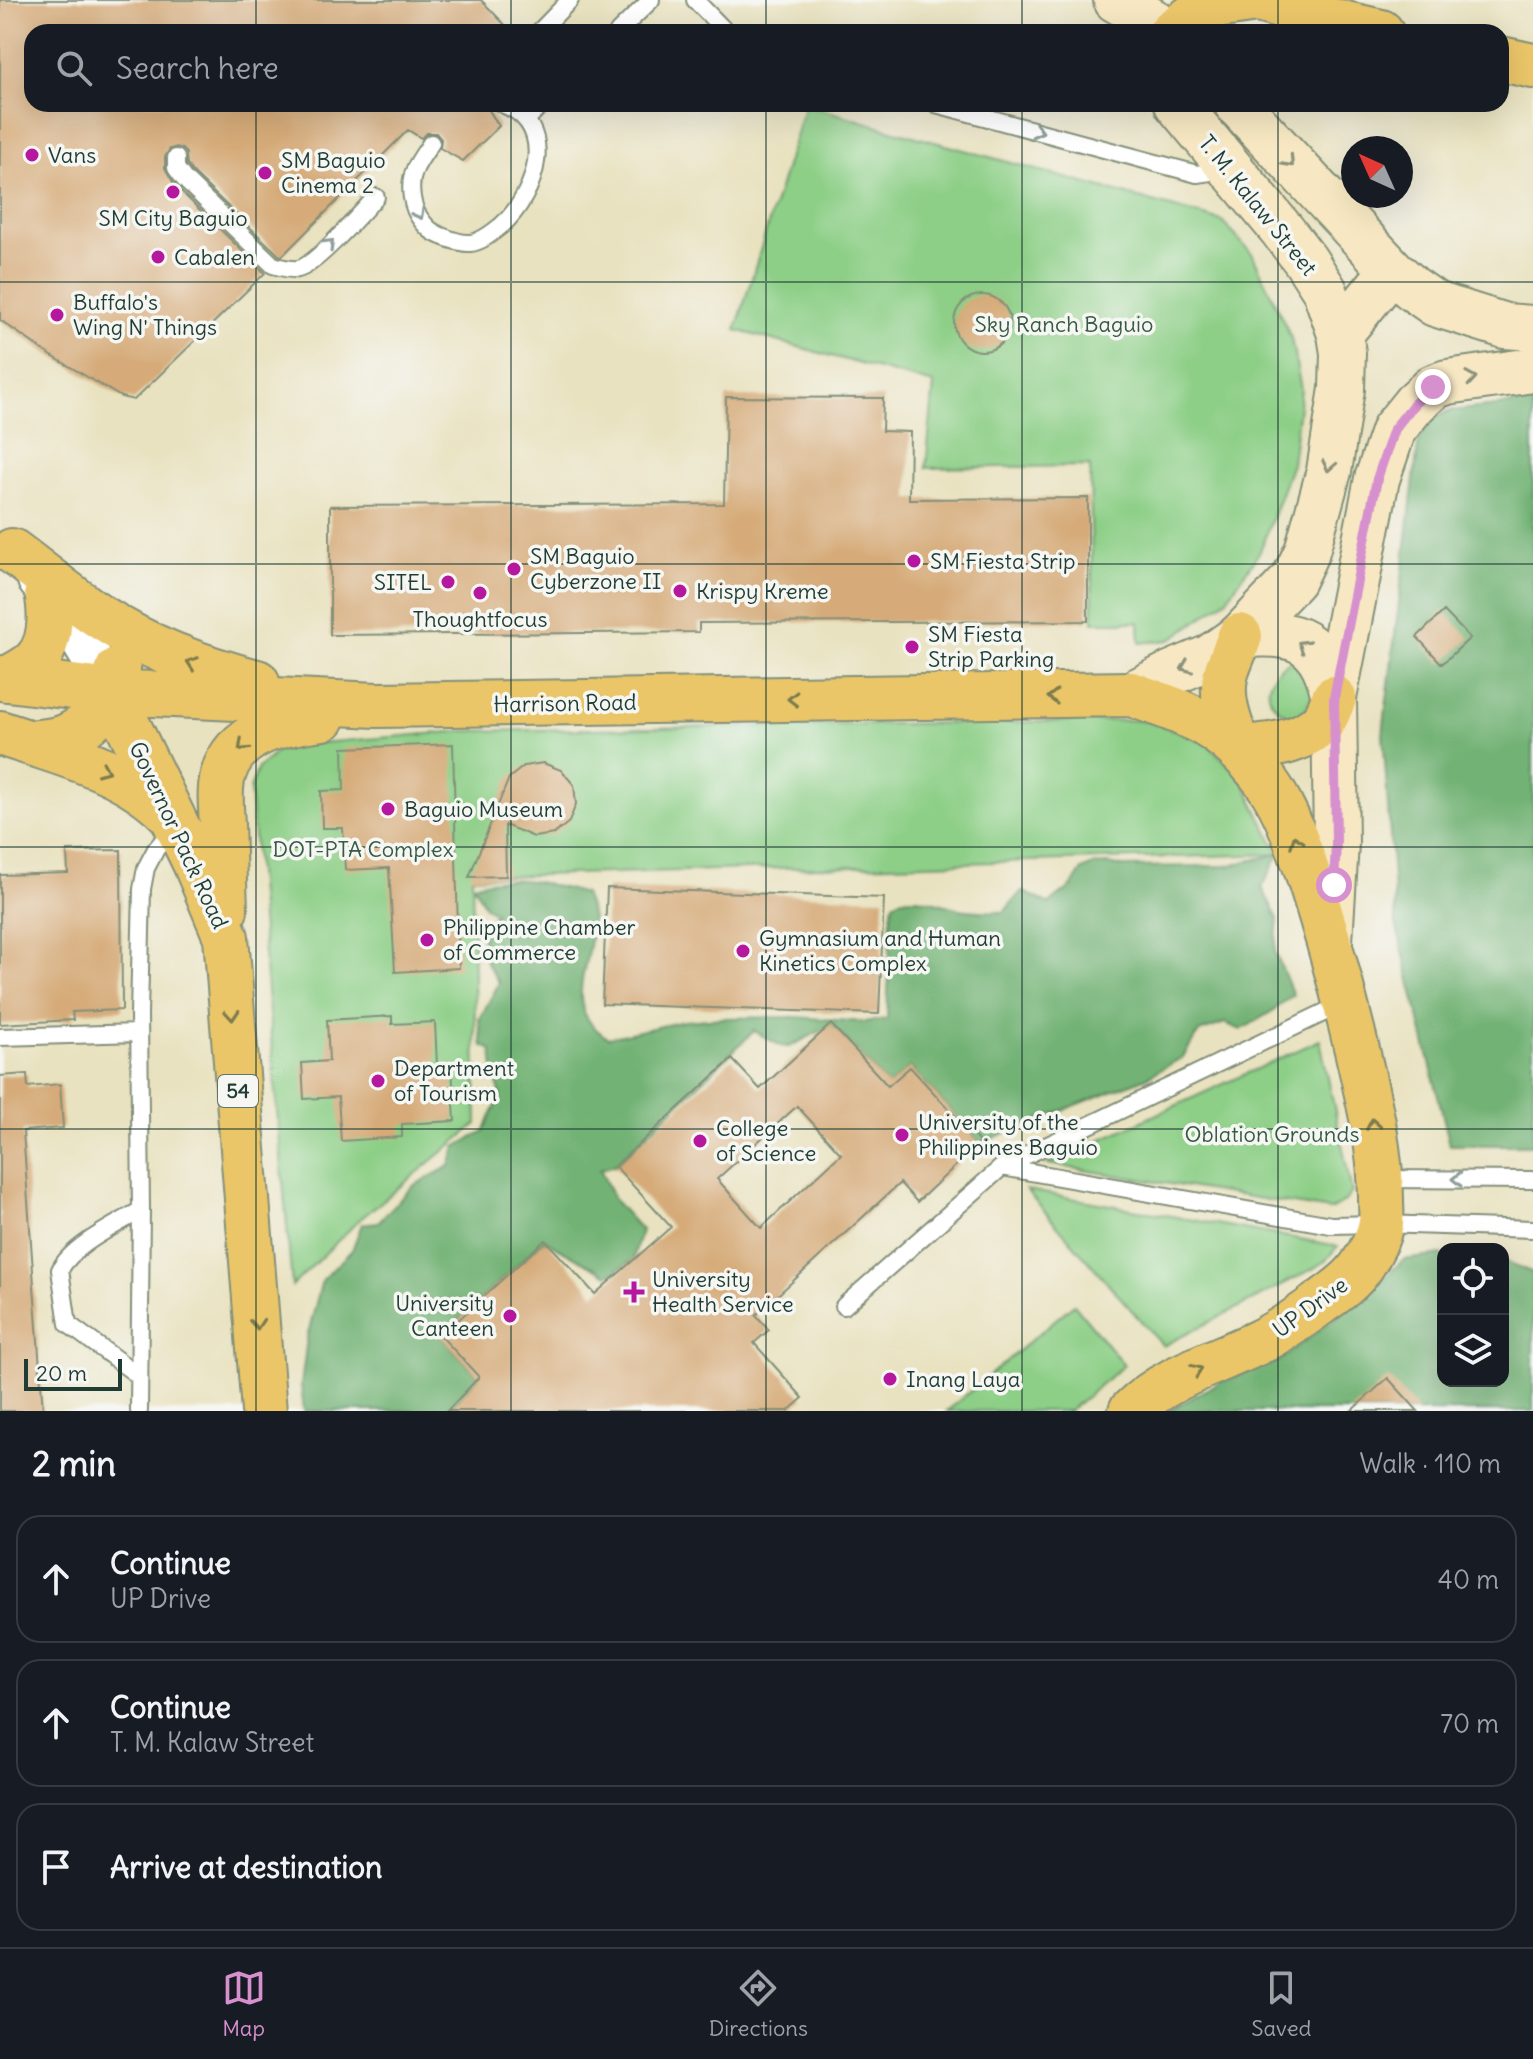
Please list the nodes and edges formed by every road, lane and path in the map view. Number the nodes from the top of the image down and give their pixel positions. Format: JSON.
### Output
{"nodes":[{"id":1,"x":570,"y":0,"type":"edge"},
{"id":2,"x":651,"y":0,"type":"edge"},
{"id":3,"x":695,"y":0,"type":"edge"},
{"id":4,"x":1104,"y":0,"type":"edge"},
{"id":5,"x":1116,"y":0,"type":"edge"},
{"id":6,"x":1257,"y":0,"type":"edge"},
{"id":7,"x":547,"y":24,"type":"edge"},
{"id":8,"x":626,"y":24,"type":"edge"},
{"id":9,"x":718,"y":24,"type":"edge"},
{"id":10,"x":1120,"y":24,"type":"edge"},
{"id":11,"x":1158,"y":24,"type":"edge"},
{"id":12,"x":1183,"y":24,"type":"edge"},
{"id":13,"x":1346,"y":24,"type":"edge"},
{"id":14,"x":1509,"y":61,"type":"edge"},
{"id":15,"x":1533,"y":66,"type":"edge"},
{"id":16,"x":515,"y":112,"type":"edge"},
{"id":17,"x":534,"y":112,"type":"edge"},
{"id":18,"x":966,"y":112,"type":"edge"},
{"id":19,"x":1184,"y":112,"type":"edge"},
{"id":20,"x":1244,"y":112,"type":"edge"},
{"id":21,"x":527,"y":119,"type":"junction"},
{"id":22,"x":431,"y":143,"type":"dead end"},
{"id":23,"x":176,"y":158,"type":"dead end"},
{"id":24,"x":1231,"y":169,"type":"junction"},
{"id":25,"x":376,"y":197,"type":"dead end"},
{"id":26,"x":1392,"y":270,"type":"junction"},
{"id":27,"x":1533,"y":328,"type":"edge"},
{"id":28,"x":1340,"y":334,"type":"junction"},
{"id":29,"x":1533,"y":370,"type":"edge"},
{"id":30,"x":1342,"y":389,"type":"junction"},
{"id":31,"x":1415,"y":403,"type":"junction"},
{"id":32,"x":6,"y":545,"type":"edge"},
{"id":33,"x":47,"y":591,"type":"junction"},
{"id":34,"x":118,"y":628,"type":"junction"},
{"id":35,"x":1240,"y":636,"type":"junction"},
{"id":36,"x":4,"y":679,"type":"edge"},
{"id":37,"x":112,"y":692,"type":"junction"},
{"id":38,"x":1131,"y":694,"type":"junction"},
{"id":39,"x":1334,"y":698,"type":"junction"},
{"id":40,"x":377,"y":705,"type":"junction"},
{"id":41,"x":454,"y":705,"type":"junction"},
{"id":42,"x":15,"y":738,"type":"edge"},
{"id":43,"x":1239,"y":748,"type":"junction"},
{"id":44,"x":174,"y":820,"type":"junction"},
{"id":45,"x":226,"y":937,"type":"junction"},
{"id":46,"x":1330,"y":941,"type":"junction"},
{"id":47,"x":1346,"y":1003,"type":"junction"},
{"id":48,"x":139,"y":1033,"type":"junction"},
{"id":49,"x":0,"y":1037,"type":"edge"},
{"id":50,"x":1002,"y":1167,"type":"junction"},
{"id":51,"x":1381,"y":1179,"type":"junction"},
{"id":52,"x":1533,"y":1180,"type":"edge"},
{"id":53,"x":141,"y":1210,"type":"junction"},
{"id":54,"x":1381,"y":1224,"type":"junction"},
{"id":55,"x":1533,"y":1229,"type":"edge"},
{"id":56,"x":844,"y":1306,"type":"dead end"},
{"id":57,"x":139,"y":1376,"type":"junction"},
{"id":58,"x":139,"y":1411,"type":"edge"},
{"id":59,"x":264,"y":1411,"type":"edge"},
{"id":60,"x":1131,"y":1411,"type":"edge"}],
"edges":[{"from":1,"to":7,"type":"lane"},
{"from":2,"to":8,"type":"lane"},
{"from":3,"to":9,"type":"lane"},
{"from":4,"to":10,"type":"main road"},
{"from":5,"to":11,"type":"main road"},
{"from":6,"to":12,"type":"main road"},
{"from":6,"to":13,"type":"main road"},
{"from":14,"to":15,"type":"main road"},
{"from":16,"to":21,"type":"lane"},
{"from":17,"to":21,"type":"lane"},
{"from":18,"to":24,"type":"lane","one_way":true},
{"from":19,"to":24,"type":"main road","name":"T. M. Kalaw Street"},
{"from":20,"to":26,"type":"main road","one_way":true},
{"from":22,"to":21,"type":"lane","one_way":true},
{"from":23,"to":25,"type":"lane","one_way":true},
{"from":24,"to":28,"type":"main road","name":"T. M. Kalaw Street"},
{"from":26,"to":27,"type":"main road"},
{"from":26,"to":28,"type":"main road"},
{"from":28,"to":30,"type":"main road","name":"T. M. Kalaw Street"},
{"from":31,"to":29,"type":"main road","one_way":true},
{"from":30,"to":31,"type":"main road"},
{"from":30,"to":35,"type":"main road","name":"T. M. Kalaw Street","one_way":true},
{"from":31,"to":39,"type":"main road"},
{"from":32,"to":33,"type":"street","name":"Governor Pack Road"},
{"from":32,"to":34,"type":"main road"},
{"from":33,"to":36,"type":"main road"},
{"from":33,"to":37,"type":"street","name":"Governor Pack Road"},
{"from":34,"to":37,"type":"main road"},
{"from":40,"to":34,"type":"main road","one_way":true},
{"from":35,"to":38,"type":"main road","name":"T. M. Kalaw Street","one_way":true},
{"from":39,"to":35,"type":"main road","one_way":true},
{"from":35,"to":43,"type":"main road"},
{"from":36,"to":37,"type":"main road","name":"Harrison Road"},
{"from":37,"to":40,"type":"main road","name":"Harrison Road"},
{"from":37,"to":42,"type":"main road"},
{"from":37,"to":44,"type":"main road","name":"Governor Pack Road","number":"54"},
{"from":38,"to":41,"type":"main road","name":"Harrison Road","one_way":true},
{"from":38,"to":43,"type":"main road","name":"UP Drive"},
{"from":39,"to":43,"type":"main road"},
{"from":39,"to":46,"type":"main road","name":"UP Drive"},
{"from":40,"to":41,"type":"main road","name":"Harrison Road"},
{"from":41,"to":45,"type":"main road","one_way":true},
{"from":42,"to":44,"type":"main road","number":"54","one_way":true},
{"from":46,"to":43,"type":"main road","name":"UP Drive","one_way":true},
{"from":44,"to":45,"type":"main road","name":"Governor Pack Road","number":"54"},
{"from":44,"to":48,"type":"lane"},
{"from":45,"to":59,"type":"main road","name":"Governor Pack Road","number":"54","one_way":true},
{"from":46,"to":47,"type":"main road","name":"UP Drive"},
{"from":47,"to":50,"type":"lane"},
{"from":51,"to":47,"type":"main road","name":"UP Drive","one_way":true},
{"from":48,"to":49,"type":"lane"},
{"from":48,"to":53,"type":"lane"},
{"from":50,"to":54,"type":"lane"},
{"from":50,"to":56,"type":"lane"},
{"from":52,"to":51,"type":"lane","one_way":true},
{"from":51,"to":54,"type":"main road","name":"UP Drive"},
{"from":53,"to":57,"type":"lane"},
{"from":53,"to":57,"type":"lane"},
{"from":54,"to":55,"type":"lane"},
{"from":60,"to":54,"type":"main road","name":"UP Drive","one_way":true},
{"from":57,"to":58,"type":"lane"}]}
